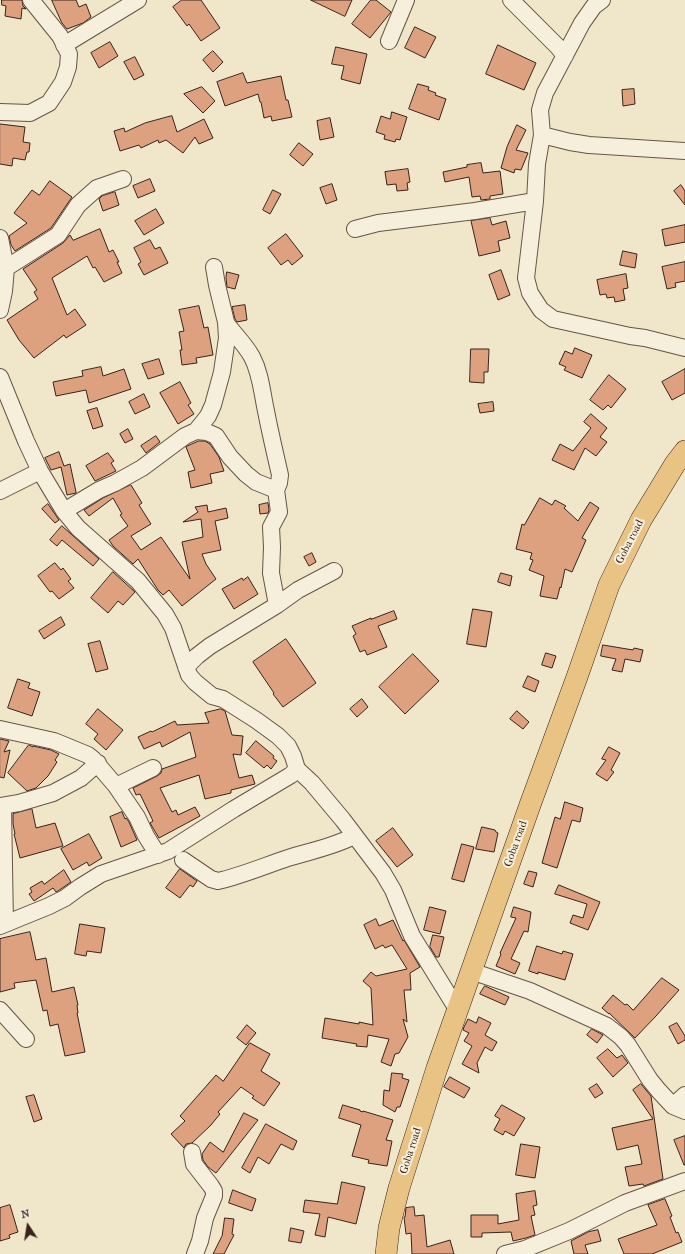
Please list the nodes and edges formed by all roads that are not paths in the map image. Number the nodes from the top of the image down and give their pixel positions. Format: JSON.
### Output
{"nodes":[{"id":1,"x":31,"y":0,"type":"edge"},
{"id":2,"x":138,"y":0,"type":"edge"},
{"id":3,"x":406,"y":0,"type":"edge"},
{"id":4,"x":511,"y":0,"type":"edge"},
{"id":5,"x":602,"y":0,"type":"edge"},
{"id":6,"x":389,"y":40,"type":"dead end"},
{"id":7,"x":64,"y":45,"type":"junction"},
{"id":8,"x":565,"y":56,"type":"junction"},
{"id":9,"x":0,"y":112,"type":"edge"},
{"id":10,"x":542,"y":135,"type":"junction"},
{"id":11,"x":685,"y":151,"type":"edge"},
{"id":12,"x":123,"y":179,"type":"dead end"},
{"id":13,"x":534,"y":201,"type":"junction"},
{"id":14,"x":355,"y":230,"type":"dead end"},
{"id":15,"x":0,"y":238,"type":"edge"},
{"id":16,"x":214,"y":267,"type":"dead end"},
{"id":17,"x":6,"y":268,"type":"junction"},
{"id":18,"x":0,"y":310,"type":"edge"},
{"id":19,"x":226,"y":322,"type":"junction"},
{"id":20,"x":685,"y":348,"type":"edge"},
{"id":21,"x":0,"y":377,"type":"edge"},
{"id":22,"x":196,"y":432,"type":"junction"},
{"id":23,"x":685,"y":451,"type":"edge"},
{"id":24,"x":40,"y":471,"type":"junction"},
{"id":25,"x":276,"y":490,"type":"junction"},
{"id":26,"x":0,"y":491,"type":"edge"},
{"id":27,"x":64,"y":511,"type":"junction"},
{"id":28,"x":334,"y":571,"type":"dead end"},
{"id":29,"x":277,"y":605,"type":"junction"},
{"id":30,"x":186,"y":667,"type":"junction"},
{"id":31,"x":0,"y":729,"type":"edge"},
{"id":32,"x":98,"y":763,"type":"junction"},
{"id":33,"x":153,"y":768,"type":"dead end"},
{"id":34,"x":298,"y":769,"type":"junction"},
{"id":35,"x":116,"y":786,"type":"junction"},
{"id":36,"x":1,"y":806,"type":"edge"},
{"id":37,"x":354,"y":836,"type":"junction"},
{"id":38,"x":158,"y":855,"type":"junction"},
{"id":39,"x":183,"y":860,"type":"dead end"},
{"id":40,"x":3,"y":925,"type":"edge"},
{"id":41,"x":471,"y":971,"type":"junction"},
{"id":42,"x":457,"y":1009,"type":"junction"},
{"id":43,"x":0,"y":1010,"type":"edge"},
{"id":44,"x":26,"y":1039,"type":"dead end"},
{"id":45,"x":685,"y":1095,"type":"edge"},
{"id":46,"x":679,"y":1108,"type":"edge"},
{"id":47,"x":192,"y":1152,"type":"dead end"},
{"id":48,"x":685,"y":1181,"type":"edge"},
{"id":49,"x":195,"y":1254,"type":"edge"},
{"id":50,"x":386,"y":1254,"type":"edge"},
{"id":51,"x":505,"y":1254,"type":"edge"}],
"edges":[{"from":1,"to":7,"type":"street"},
{"from":2,"to":7,"type":"street"},
{"from":3,"to":6,"type":"street"},
{"from":4,"to":8,"type":"street"},
{"from":5,"to":8,"type":"street"},
{"from":7,"to":9,"type":"street"},
{"from":8,"to":10,"type":"street"},
{"from":10,"to":11,"type":"street"},
{"from":10,"to":13,"type":"street"},
{"from":12,"to":17,"type":"street"},
{"from":13,"to":14,"type":"street"},
{"from":13,"to":20,"type":"street"},
{"from":15,"to":17,"type":"street"},
{"from":16,"to":19,"type":"street"},
{"from":17,"to":18,"type":"street"},
{"from":19,"to":22,"type":"street"},
{"from":19,"to":25,"type":"street"},
{"from":21,"to":24,"type":"street"},
{"from":22,"to":25,"type":"street"},
{"from":22,"to":27,"type":"street"},
{"from":23,"to":41,"type":"main road","name":"Goba road"},
{"from":24,"to":26,"type":"street"},
{"from":24,"to":27,"type":"street"},
{"from":25,"to":29,"type":"street"},
{"from":27,"to":30,"type":"street"},
{"from":28,"to":29,"type":"street"},
{"from":29,"to":30,"type":"street"},
{"from":30,"to":34,"type":"street"},
{"from":31,"to":32,"type":"street"},
{"from":32,"to":35,"type":"street"},
{"from":32,"to":36,"type":"street"},
{"from":33,"to":35,"type":"street"},
{"from":34,"to":37,"type":"street"},
{"from":34,"to":38,"type":"street"},
{"from":35,"to":38,"type":"street"},
{"from":36,"to":40,"type":"street"},
{"from":37,"to":39,"type":"street"},
{"from":37,"to":42,"type":"street"},
{"from":38,"to":40,"type":"street"},
{"from":41,"to":42,"type":"main road","name":"Goba road"},
{"from":41,"to":46,"type":"street"},
{"from":42,"to":50,"type":"main road","name":"Goba road"},
{"from":43,"to":44,"type":"street"},
{"from":45,"to":46,"type":"street"},
{"from":47,"to":49,"type":"street"},
{"from":48,"to":51,"type":"street"}]}
